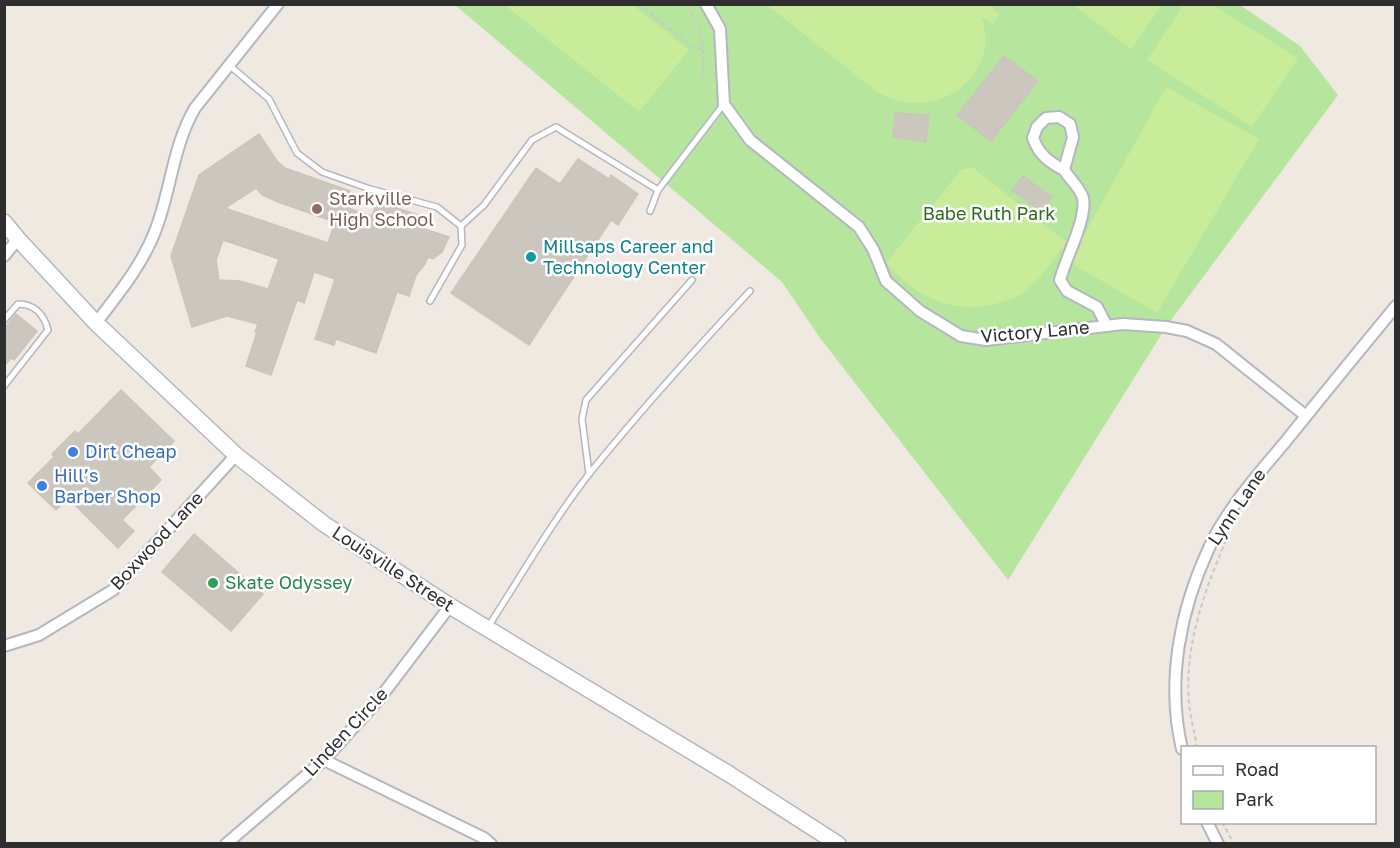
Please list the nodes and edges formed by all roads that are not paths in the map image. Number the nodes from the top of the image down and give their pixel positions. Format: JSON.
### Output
{"nodes":[{"id":1,"x":278,"y":4,"type":"edge"},
{"id":2,"x":706,"y":4,"type":"edge"},
{"id":3,"x":229,"y":65,"type":"junction"},
{"id":4,"x":724,"y":104,"type":"junction"},
{"id":5,"x":1064,"y":170,"type":"junction"},
{"id":6,"x":658,"y":190,"type":"junction"},
{"id":7,"x":650,"y":211,"type":"dead end"},
{"id":8,"x":4,"y":222,"type":"edge"},
{"id":9,"x":461,"y":226,"type":"junction"},
{"id":10,"x":18,"y":239,"type":"junction"},
{"id":11,"x":4,"y":256,"type":"edge"},
{"id":12,"x":692,"y":280,"type":"dead end"},
{"id":13,"x":750,"y":291,"type":"dead end"},
{"id":14,"x":430,"y":300,"type":"dead end"},
{"id":15,"x":1395,"y":306,"type":"edge"},
{"id":16,"x":4,"y":320,"type":"edge"},
{"id":17,"x":96,"y":323,"type":"junction"},
{"id":18,"x":1107,"y":326,"type":"junction"},
{"id":19,"x":4,"y":386,"type":"edge"},
{"id":20,"x":1306,"y":416,"type":"junction"},
{"id":21,"x":236,"y":455,"type":"junction"},
{"id":22,"x":589,"y":474,"type":"junction"},
{"id":23,"x":450,"y":606,"type":"junction"},
{"id":24,"x":487,"y":628,"type":"junction"},
{"id":25,"x":4,"y":646,"type":"edge"},
{"id":26,"x":1182,"y":746,"type":"edge"},
{"id":27,"x":324,"y":760,"type":"junction"},
{"id":28,"x":1208,"y":824,"type":"edge"},
{"id":29,"x":485,"y":842,"type":"edge"},
{"id":30,"x":226,"y":843,"type":"edge"},
{"id":31,"x":836,"y":843,"type":"edge"},
{"id":32,"x":1218,"y":843,"type":"edge"}],
"edges":[{"from":1,"to":3,"type":"street"},
{"from":2,"to":4,"type":"street"},
{"from":3,"to":9,"type":"lane"},
{"from":3,"to":17,"type":"street"},
{"from":4,"to":6,"type":"lane"},
{"from":4,"to":18,"type":"street","name":"Victory Lane"},
{"from":5,"to":5,"type":"street"},
{"from":5,"to":18,"type":"street"},
{"from":6,"to":7,"type":"lane"},
{"from":6,"to":9,"type":"lane"},
{"from":8,"to":10,"type":"main road","name":"Louisville Street"},
{"from":9,"to":14,"type":"lane"},
{"from":10,"to":11,"type":"street"},
{"from":10,"to":17,"type":"main road","name":"Louisville Street"},
{"from":12,"to":22,"type":"lane"},
{"from":13,"to":22,"type":"lane"},
{"from":15,"to":20,"type":"street","name":"Lynn Lane"},
{"from":16,"to":19,"type":"lane"},
{"from":17,"to":21,"type":"main road","name":"Louisville Street"},
{"from":18,"to":20,"type":"street","name":"Victory Lane"},
{"from":20,"to":26,"type":"street","name":"Lynn Lane"},
{"from":21,"to":23,"type":"main road","name":"Louisville Street"},
{"from":21,"to":25,"type":"street","name":"Boxwood Lane"},
{"from":22,"to":24,"type":"lane"},
{"from":23,"to":24,"type":"main road","name":"Louisville Street"},
{"from":23,"to":27,"type":"street","name":"Linden Circle"},
{"from":24,"to":31,"type":"main road","name":"Louisville Street"},
{"from":27,"to":29,"type":"street"},
{"from":27,"to":30,"type":"street","name":"Linden Circle"},
{"from":28,"to":32,"type":"street"}]}
